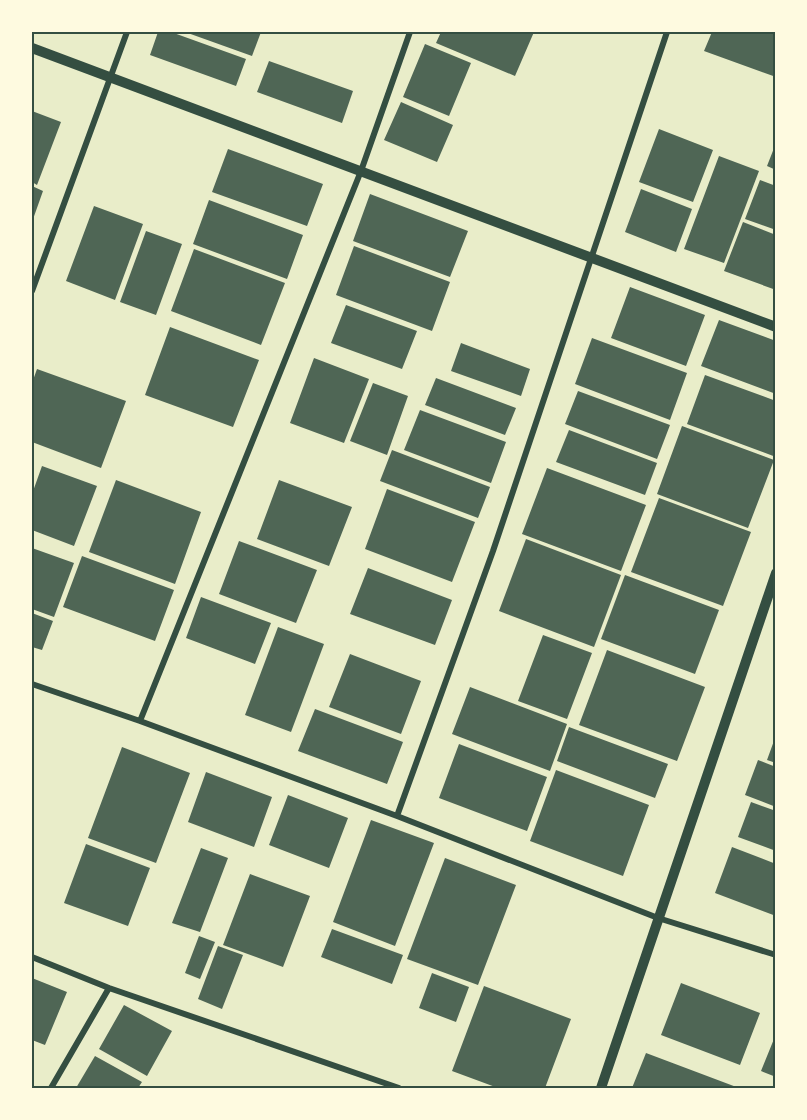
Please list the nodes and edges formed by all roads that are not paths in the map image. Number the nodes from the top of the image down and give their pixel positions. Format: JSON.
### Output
{"nodes":[{"id":1,"x":127,"y":32,"type":"edge"},
{"id":2,"x":410,"y":32,"type":"edge"},
{"id":3,"x":667,"y":32,"type":"edge"},
{"id":4,"x":32,"y":48,"type":"edge"},
{"id":5,"x":109,"y":79,"type":"junction"},
{"id":6,"x":361,"y":171,"type":"junction"},
{"id":7,"x":590,"y":258,"type":"junction"},
{"id":8,"x":32,"y":291,"type":"edge"},
{"id":9,"x":776,"y":327,"type":"edge"},
{"id":10,"x":776,"y":573,"type":"edge"},
{"id":11,"x":32,"y":684,"type":"edge"},
{"id":12,"x":140,"y":721,"type":"junction"},
{"id":13,"x":397,"y":816,"type":"junction"},
{"id":14,"x":658,"y":918,"type":"junction"},
{"id":15,"x":776,"y":954,"type":"edge"},
{"id":16,"x":32,"y":957,"type":"edge"},
{"id":17,"x":109,"y":988,"type":"junction"},
{"id":18,"x":51,"y":1089,"type":"edge"},
{"id":19,"x":399,"y":1089,"type":"edge"},
{"id":20,"x":601,"y":1089,"type":"edge"}],
"edges":[{"from":1,"to":5,"type":"street"},
{"from":2,"to":6,"type":"street"},
{"from":3,"to":7,"type":"street"},
{"from":4,"to":5,"type":"street"},
{"from":5,"to":6,"type":"street"},
{"from":5,"to":8,"type":"street"},
{"from":6,"to":7,"type":"street"},
{"from":6,"to":12,"type":"street"},
{"from":7,"to":9,"type":"street"},
{"from":7,"to":13,"type":"street"},
{"from":10,"to":14,"type":"street"},
{"from":11,"to":12,"type":"street"},
{"from":12,"to":13,"type":"street"},
{"from":13,"to":14,"type":"street"},
{"from":14,"to":15,"type":"street"},
{"from":14,"to":20,"type":"street"},
{"from":16,"to":17,"type":"street"},
{"from":17,"to":18,"type":"street"},
{"from":17,"to":19,"type":"street"}]}
